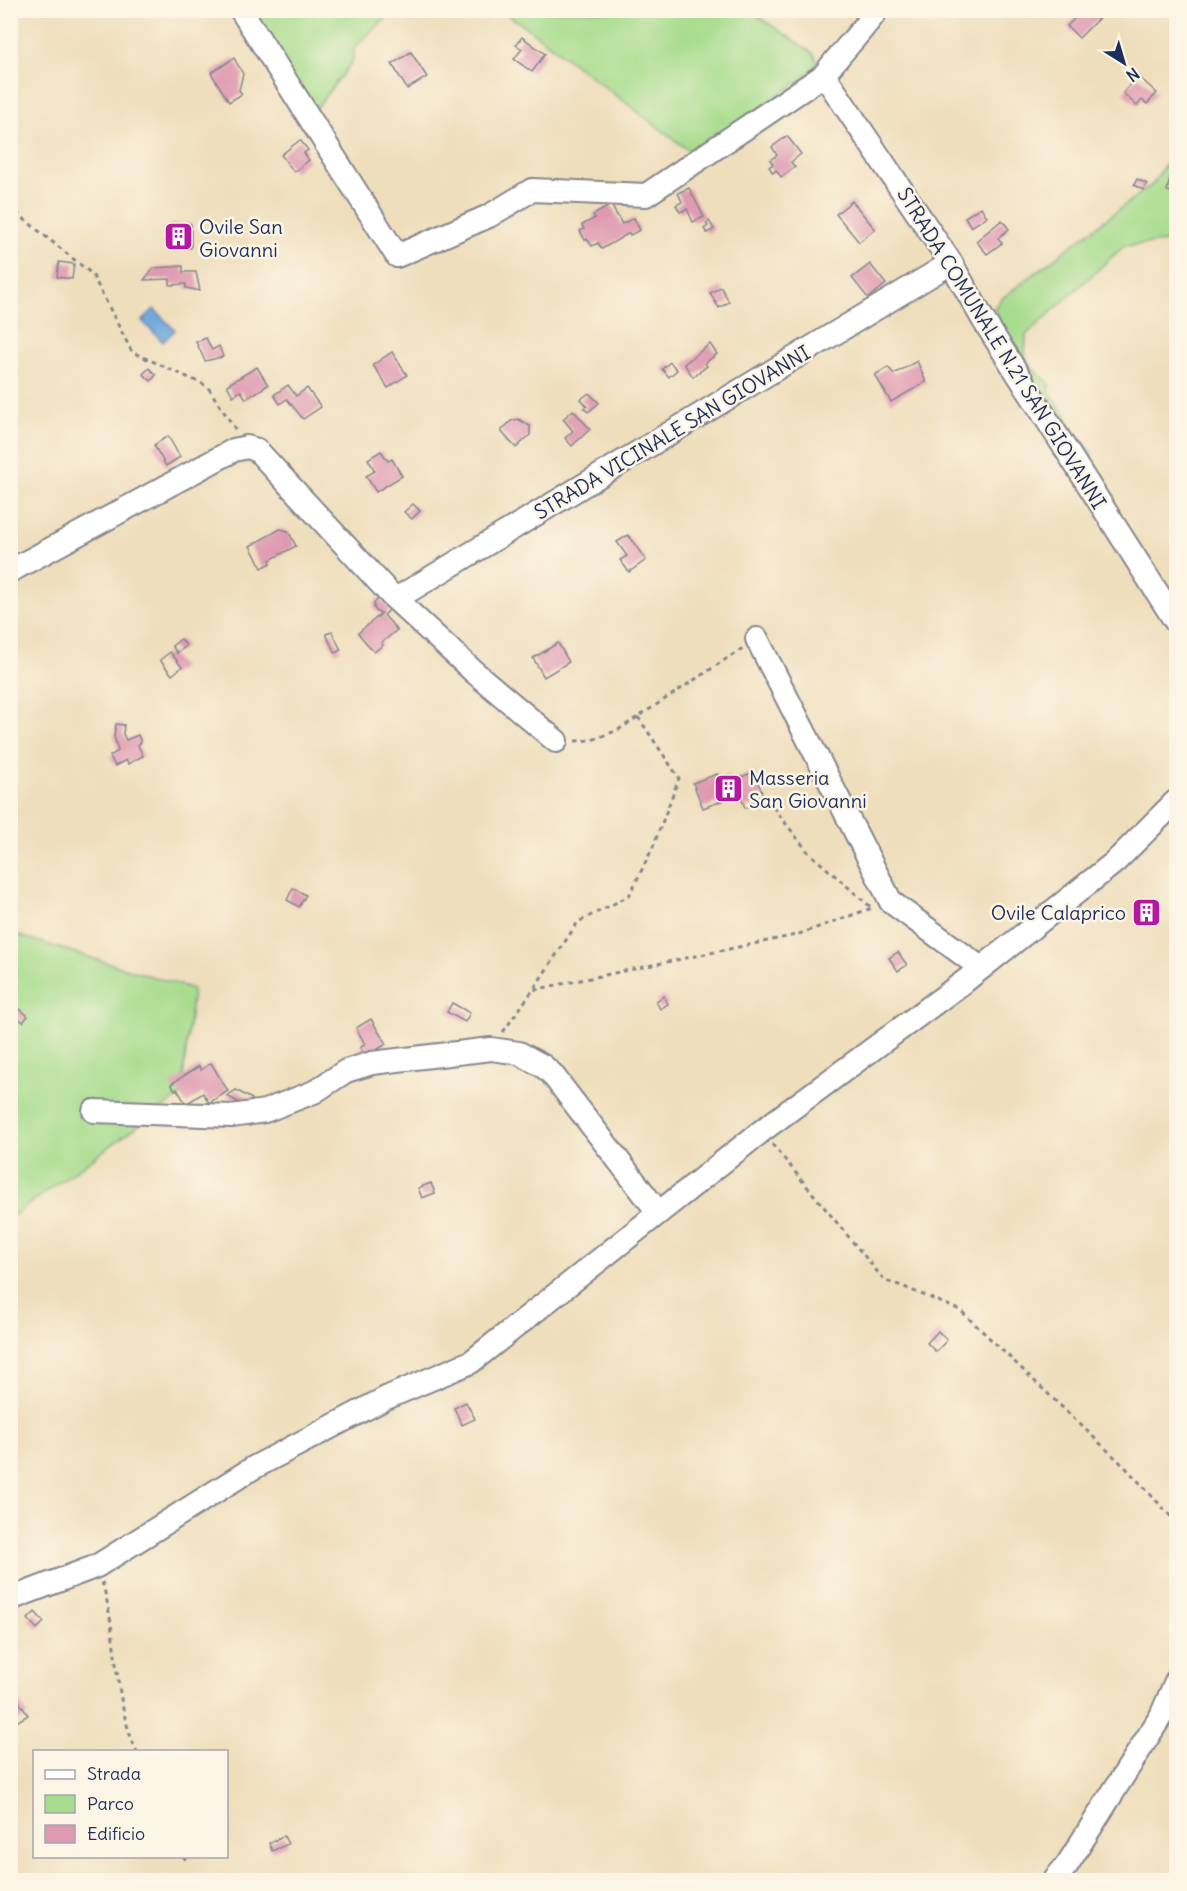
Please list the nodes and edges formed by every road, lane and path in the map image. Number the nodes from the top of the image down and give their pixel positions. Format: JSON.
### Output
{"nodes":[{"id":1,"x":241,"y":10,"type":"edge"},
{"id":2,"x":877,"y":10,"type":"edge"},
{"id":3,"x":824,"y":75,"type":"junction"},
{"id":4,"x":10,"y":206,"type":"edge"},
{"id":5,"x":951,"y":263,"type":"junction"},
{"id":6,"x":247,"y":447,"type":"junction"},
{"id":7,"x":10,"y":571,"type":"edge"},
{"id":8,"x":392,"y":596,"type":"junction"},
{"id":9,"x":1176,"y":622,"type":"edge"},
{"id":10,"x":757,"y":639,"type":"joint"},
{"id":11,"x":638,"y":717,"type":"junction"},
{"id":12,"x":556,"y":741,"type":"joint"},
{"id":13,"x":1176,"y":801,"type":"edge"},
{"id":14,"x":773,"y":807,"type":"dead end"},
{"id":15,"x":872,"y":908,"type":"junction"},
{"id":16,"x":881,"y":915,"type":"dead end"},
{"id":17,"x":981,"y":968,"type":"junction"},
{"id":18,"x":533,"y":990,"type":"junction"},
{"id":19,"x":491,"y":1048,"type":"junction"},
{"id":20,"x":94,"y":1111,"type":"dead end"},
{"id":21,"x":763,"y":1130,"type":"junction"},
{"id":22,"x":658,"y":1212,"type":"junction"},
{"id":23,"x":1176,"y":1522,"type":"edge"},
{"id":24,"x":97,"y":1566,"type":"junction"},
{"id":25,"x":10,"y":1599,"type":"edge"},
{"id":26,"x":1176,"y":1680,"type":"edge"},
{"id":27,"x":136,"y":1750,"type":"edge"},
{"id":28,"x":1054,"y":1881,"type":"edge"}],
"edges":[{"from":1,"to":3,"type":"street"},
{"from":2,"to":3,"type":"street"},
{"from":3,"to":5,"type":"street","name":"STRADA COMUNALE N.21 SAN GIOVANNI"},
{"from":4,"to":6,"type":"path"},
{"from":5,"to":8,"type":"street","name":"STRADA VICINALE SAN GIOVANNI"},
{"from":5,"to":9,"type":"street","name":"STRADA COMUNALE N.21 SAN GIOVANNI"},
{"from":6,"to":7,"type":"street"},
{"from":6,"to":8,"type":"street"},
{"from":8,"to":12,"type":"street"},
{"from":10,"to":11,"type":"path"},
{"from":10,"to":17,"type":"street"},
{"from":11,"to":12,"type":"path"},
{"from":11,"to":18,"type":"path"},
{"from":13,"to":17,"type":"street"},
{"from":14,"to":15,"type":"path"},
{"from":15,"to":16,"type":"path"},
{"from":15,"to":18,"type":"path"},
{"from":17,"to":21,"type":"street"},
{"from":18,"to":19,"type":"path"},
{"from":19,"to":20,"type":"street"},
{"from":19,"to":22,"type":"street"},
{"from":21,"to":22,"type":"street"},
{"from":21,"to":23,"type":"path"},
{"from":22,"to":24,"type":"street"},
{"from":24,"to":25,"type":"street"},
{"from":24,"to":27,"type":"path"},
{"from":26,"to":28,"type":"street"}]}
